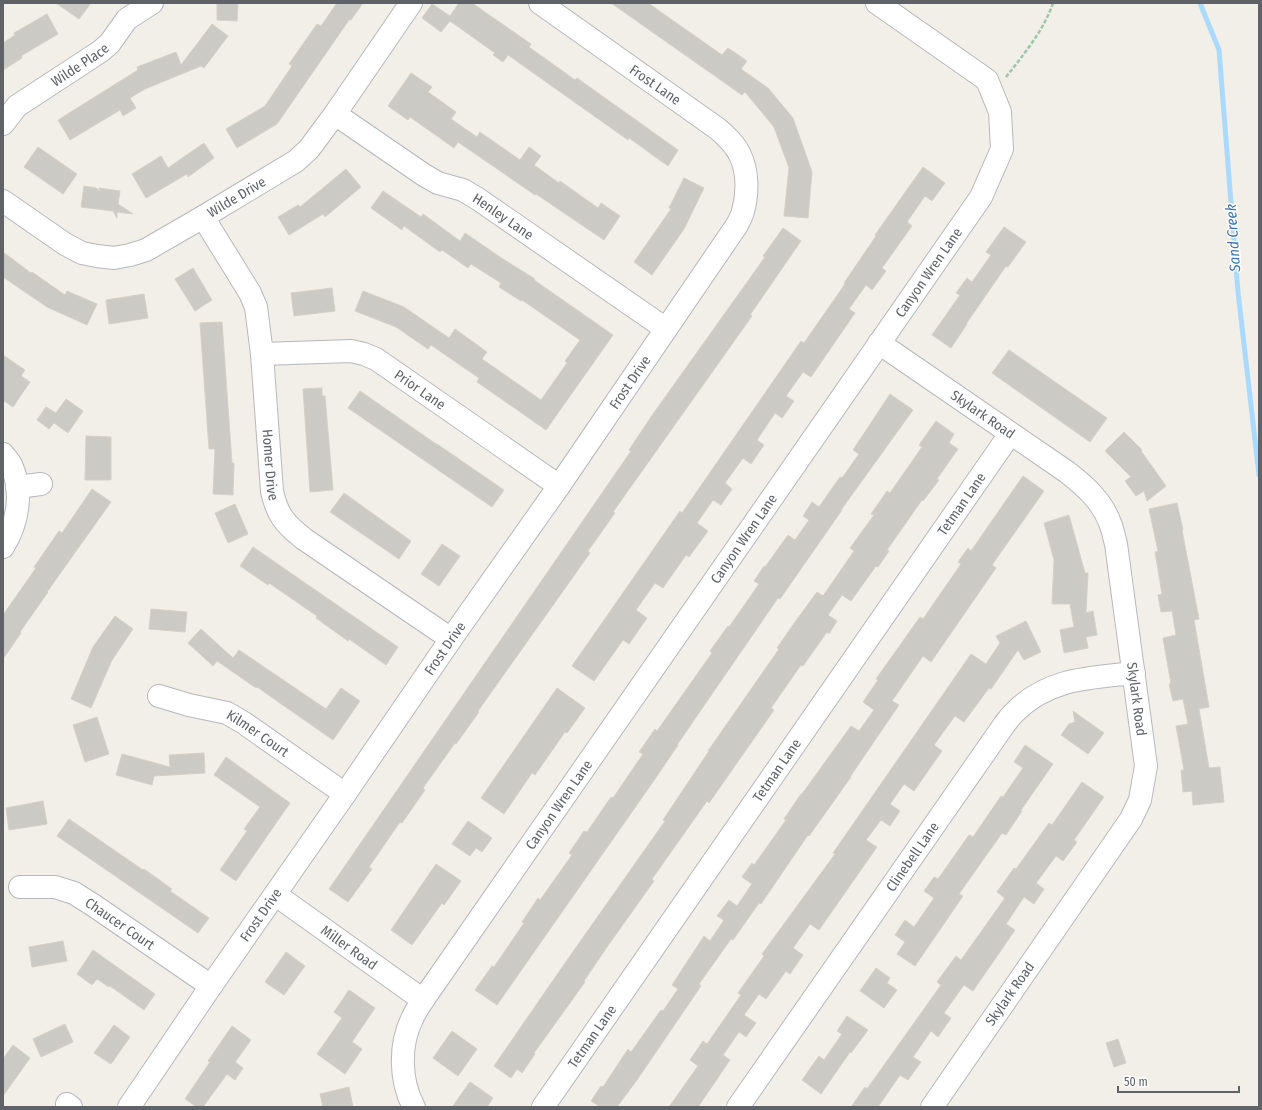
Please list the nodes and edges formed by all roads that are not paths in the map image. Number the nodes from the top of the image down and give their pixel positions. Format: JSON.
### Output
{"nodes":[{"id":1,"x":152,"y":3,"type":"edge"},
{"id":2,"x":411,"y":3,"type":"edge"},
{"id":3,"x":540,"y":3,"type":"edge"},
{"id":4,"x":877,"y":3,"type":"edge"},
{"id":5,"x":335,"y":114,"type":"junction"},
{"id":6,"x":3,"y":124,"type":"edge"},
{"id":7,"x":746,"y":184,"type":"joint"},
{"id":8,"x":3,"y":201,"type":"edge"},
{"id":9,"x":203,"y":217,"type":"junction"},
{"id":10,"x":666,"y":329,"type":"junction"},
{"id":11,"x":880,"y":343,"type":"junction"},
{"id":12,"x":262,"y":354,"type":"junction"},
{"id":13,"x":1010,"y":434,"type":"junction"},
{"id":14,"x":3,"y":454,"type":"edge"},
{"id":15,"x":41,"y":484,"type":"dead end"},
{"id":16,"x":17,"y":486,"type":"junction"},
{"id":17,"x":559,"y":486,"type":"junction"},
{"id":18,"x":3,"y":547,"type":"edge"},
{"id":19,"x":451,"y":639,"type":"junction"},
{"id":20,"x":1134,"y":673,"type":"junction"},
{"id":21,"x":159,"y":696,"type":"dead end"},
{"id":22,"x":345,"y":794,"type":"junction"},
{"id":23,"x":20,"y":887,"type":"dead end"},
{"id":24,"x":276,"y":895,"type":"junction"},
{"id":25,"x":211,"y":986,"type":"junction"},
{"id":26,"x":423,"y":1000,"type":"junction"},
{"id":27,"x":129,"y":1107,"type":"edge"},
{"id":28,"x":414,"y":1107,"type":"edge"},
{"id":29,"x":543,"y":1107,"type":"edge"},
{"id":30,"x":738,"y":1107,"type":"edge"},
{"id":31,"x":932,"y":1107,"type":"edge"}],
"edges":[{"from":1,"to":6,"type":"street","name":"Wilde Place"},
{"from":2,"to":5,"type":"street","name":"Wilde Drive"},
{"from":3,"to":7,"type":"street","name":"Frost Lane"},
{"from":4,"to":11,"type":"street","name":"Canyon Wren Lane"},
{"from":5,"to":9,"type":"street","name":"Wilde Drive"},
{"from":5,"to":10,"type":"street","name":"Henley Lane"},
{"from":7,"to":10,"type":"street","name":"Frost Drive"},
{"from":8,"to":9,"type":"street","name":"Wilde Drive"},
{"from":9,"to":12,"type":"street","name":"Homer Drive"},
{"from":10,"to":17,"type":"street","name":"Frost Drive"},
{"from":11,"to":13,"type":"street","name":"Skylark Road"},
{"from":11,"to":26,"type":"street","name":"Canyon Wren Lane"},
{"from":12,"to":17,"type":"street","name":"Prior Lane"},
{"from":12,"to":19,"type":"street","name":"Homer Drive"},
{"from":13,"to":20,"type":"street","name":"Skylark Road"},
{"from":13,"to":29,"type":"street","name":"Tetman Lane"},
{"from":14,"to":16,"type":"street"},
{"from":15,"to":16,"type":"street"},
{"from":16,"to":18,"type":"street"},
{"from":17,"to":19,"type":"street","name":"Frost Drive"},
{"from":19,"to":22,"type":"street","name":"Frost Drive"},
{"from":20,"to":30,"type":"street","name":"Clinebell Lane"},
{"from":20,"to":31,"type":"street","name":"Skylark Road"},
{"from":21,"to":22,"type":"street","name":"Kilmer Court"},
{"from":22,"to":24,"type":"street","name":"Frost Drive"},
{"from":23,"to":25,"type":"street","name":"Chaucer Court"},
{"from":24,"to":25,"type":"street","name":"Frost Drive"},
{"from":24,"to":26,"type":"street","name":"Miller Road"},
{"from":25,"to":27,"type":"street","name":"Frost Drive"},
{"from":26,"to":28,"type":"street","name":"Canyon Wren Lane"}]}
